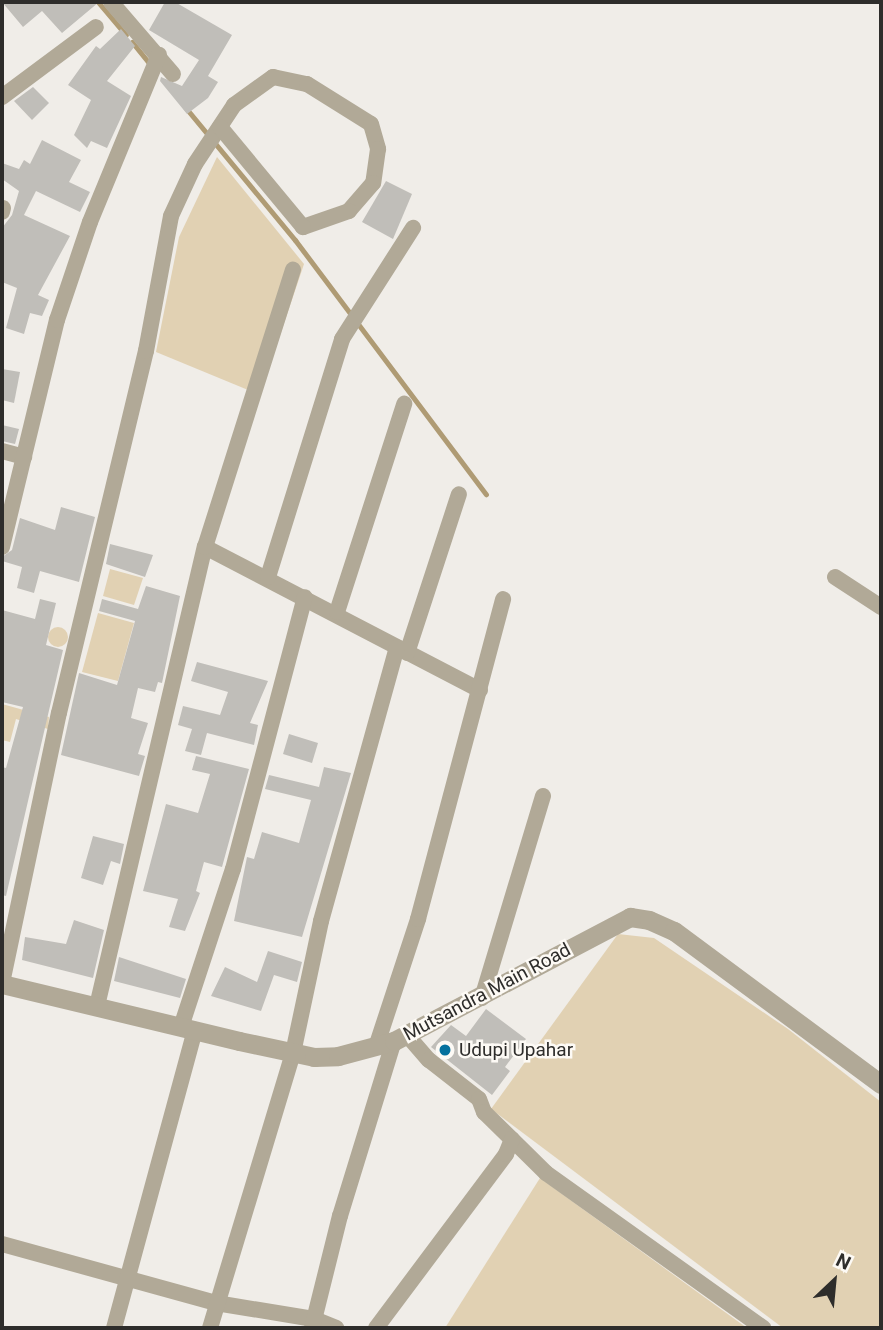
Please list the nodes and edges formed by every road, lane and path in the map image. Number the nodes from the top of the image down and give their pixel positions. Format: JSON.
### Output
{"nodes":[{"id":1,"x":111,"y":2,"type":"edge"},
{"id":2,"x":96,"y":27,"type":"dead end"},
{"id":3,"x":159,"y":55,"type":"junction"},
{"id":4,"x":173,"y":74,"type":"dead end"},
{"id":5,"x":2,"y":97,"type":"edge"},
{"id":6,"x":220,"y":127,"type":"junction"},
{"id":7,"x":413,"y":228,"type":"dead end"},
{"id":8,"x":293,"y":270,"type":"dead end"},
{"id":9,"x":404,"y":404,"type":"dead end"},
{"id":10,"x":2,"y":451,"type":"edge"},
{"id":11,"x":24,"y":457,"type":"junction"},
{"id":12,"x":459,"y":494,"type":"dead end"},
{"id":13,"x":2,"y":547,"type":"edge"},
{"id":14,"x":205,"y":547,"type":"junction"},
{"id":15,"x":268,"y":577,"type":"junction"},
{"id":16,"x":835,"y":577,"type":"dead end"},
{"id":17,"x":304,"y":597,"type":"junction"},
{"id":18,"x":503,"y":598,"type":"dead end"},
{"id":19,"x":881,"y":607,"type":"edge"},
{"id":20,"x":337,"y":612,"type":"junction"},
{"id":21,"x":402,"y":650,"type":"junction"},
{"id":22,"x":480,"y":690,"type":"junction"},
{"id":23,"x":544,"y":796,"type":"dead end"},
{"id":24,"x":2,"y":984,"type":"edge"},
{"id":25,"x":482,"y":998,"type":"junction"},
{"id":26,"x":97,"y":1006,"type":"junction"},
{"id":27,"x":188,"y":1029,"type":"junction"},
{"id":28,"x":393,"y":1041,"type":"junction"},
{"id":29,"x":293,"y":1053,"type":"junction"},
{"id":30,"x":881,"y":1084,"type":"edge"},
{"id":31,"x":512,"y":1139,"type":"junction"},
{"id":32,"x":2,"y":1244,"type":"edge"},
{"id":33,"x":128,"y":1278,"type":"junction"},
{"id":34,"x":216,"y":1303,"type":"junction"},
{"id":35,"x":313,"y":1324,"type":"edge"},
{"id":36,"x":114,"y":1328,"type":"edge"},
{"id":37,"x":210,"y":1328,"type":"edge"},
{"id":38,"x":336,"y":1328,"type":"edge"},
{"id":39,"x":376,"y":1328,"type":"edge"},
{"id":40,"x":763,"y":1328,"type":"edge"}],
"edges":[{"from":1,"to":3,"type":"street"},
{"from":2,"to":5,"type":"street"},
{"from":3,"to":4,"type":"street"},
{"from":3,"to":11,"type":"street"},
{"from":6,"to":6,"type":"street"},
{"from":6,"to":24,"type":"street"},
{"from":7,"to":15,"type":"street"},
{"from":8,"to":14,"type":"street"},
{"from":9,"to":20,"type":"street"},
{"from":10,"to":11,"type":"street"},
{"from":11,"to":13,"type":"street"},
{"from":12,"to":21,"type":"street"},
{"from":14,"to":15,"type":"street"},
{"from":14,"to":26,"type":"street"},
{"from":15,"to":17,"type":"street"},
{"from":16,"to":19,"type":"street"},
{"from":17,"to":20,"type":"street"},
{"from":17,"to":27,"type":"street"},
{"from":18,"to":22,"type":"street"},
{"from":20,"to":21,"type":"street"},
{"from":21,"to":22,"type":"street"},
{"from":21,"to":29,"type":"street"},
{"from":22,"to":28,"type":"street"},
{"from":23,"to":25,"type":"street"},
{"from":24,"to":26,"type":"street","name":"Mutsandra Main Road"},
{"from":25,"to":28,"type":"street","name":"Mutsandra Main Road"},
{"from":25,"to":30,"type":"street","name":"Mutsandra Main Road"},
{"from":26,"to":27,"type":"street","name":"Mutsandra Main Road"},
{"from":27,"to":29,"type":"street","name":"Mutsandra Main Road"},
{"from":27,"to":33,"type":"street"},
{"from":28,"to":29,"type":"street","name":"Mutsandra Main Road"},
{"from":28,"to":31,"type":"street"},
{"from":28,"to":35,"type":"street"},
{"from":29,"to":34,"type":"street"},
{"from":31,"to":39,"type":"street"},
{"from":31,"to":40,"type":"street"},
{"from":32,"to":33,"type":"street"},
{"from":33,"to":34,"type":"street"},
{"from":33,"to":36,"type":"street"},
{"from":34,"to":35,"type":"street"},
{"from":34,"to":37,"type":"street"},
{"from":35,"to":38,"type":"street"}]}
